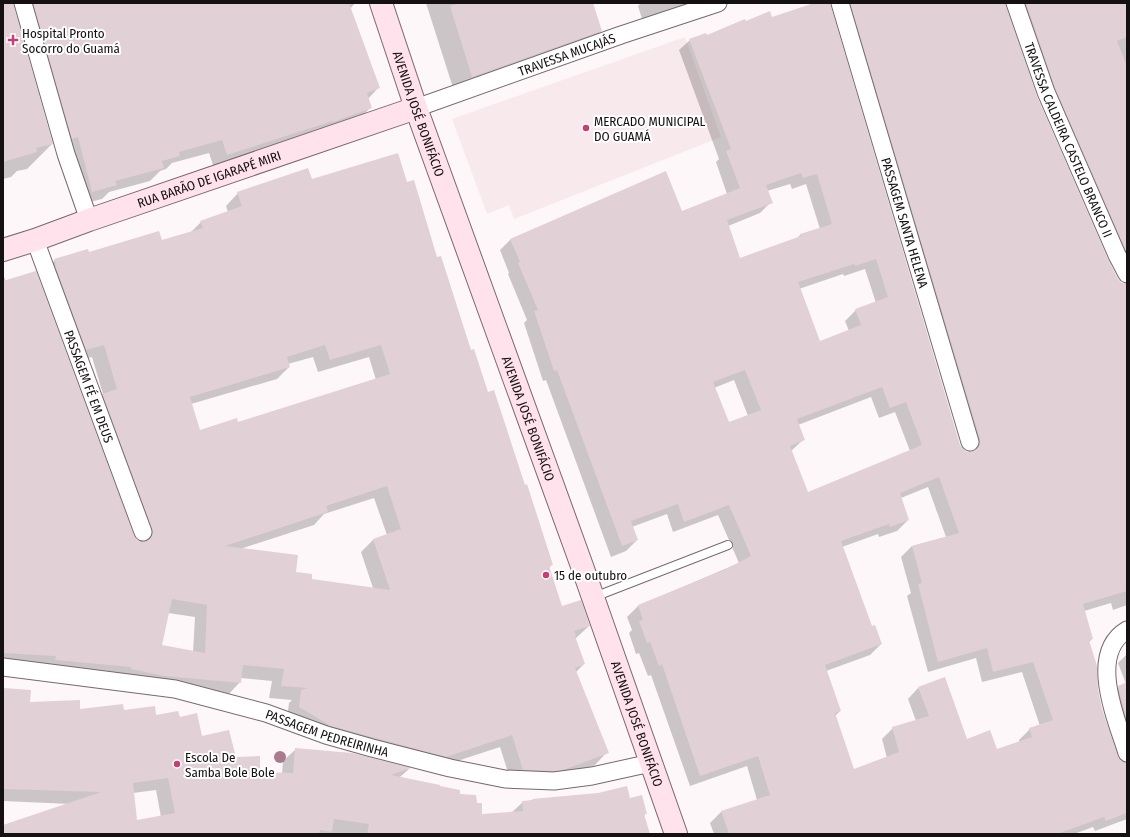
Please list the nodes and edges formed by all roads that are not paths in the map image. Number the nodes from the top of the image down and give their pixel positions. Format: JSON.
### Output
{"nodes":[{"id":1,"x":23,"y":3,"type":"edge"},
{"id":2,"x":381,"y":3,"type":"edge"},
{"id":3,"x":718,"y":3,"type":"edge"},
{"id":4,"x":840,"y":3,"type":"edge"},
{"id":5,"x":1015,"y":3,"type":"edge"},
{"id":6,"x":416,"y":108,"type":"junction"},
{"id":7,"x":89,"y":220,"type":"junction"},
{"id":8,"x":35,"y":240,"type":"junction"},
{"id":9,"x":3,"y":250,"type":"edge"},
{"id":10,"x":1127,"y":274,"type":"edge"},
{"id":11,"x":970,"y":442,"type":"dead end"},
{"id":12,"x":143,"y":532,"type":"dead end"},
{"id":13,"x":728,"y":545,"type":"dead end"},
{"id":14,"x":593,"y":597,"type":"junction"},
{"id":15,"x":1127,"y":630,"type":"edge"},
{"id":16,"x":3,"y":667,"type":"edge"},
{"id":17,"x":1127,"y":753,"type":"edge"},
{"id":18,"x":651,"y":763,"type":"junction"},
{"id":19,"x":676,"y":834,"type":"edge"}],
"edges":[{"from":1,"to":7,"type":"street"},
{"from":2,"to":6,"type":"main road","name":"AVENIDA JOSÉ BONIFÁCIO"},
{"from":3,"to":6,"type":"street","name":"TRAVESSA MUCAJÁS"},
{"from":4,"to":11,"type":"street","name":"PASSAGEM SANTA HELENA"},
{"from":5,"to":10,"type":"street","name":"TRAVESSA CALDEIRA CASTELO BRANCO II"},
{"from":6,"to":7,"type":"main road","name":"RUA BARÃO DE IGARAPÉ MIRI"},
{"from":6,"to":14,"type":"main road","name":"AVENIDA JOSÉ BONIFÁCIO"},
{"from":7,"to":8,"type":"main road","name":"RUA BARÃO DE IGARAPÉ MIRI"},
{"from":8,"to":9,"type":"main road","name":"RUA BARÃO DE IGARAPÉ MIRI"},
{"from":8,"to":12,"type":"street","name":"PASSAGEM FÉ EM DEUS"},
{"from":13,"to":14,"type":"lane"},
{"from":14,"to":18,"type":"main road","name":"AVENIDA JOSÉ BONIFÁCIO"},
{"from":15,"to":17,"type":"street"},
{"from":16,"to":18,"type":"street","name":"PASSAGEM PEDREIRINHA"},
{"from":18,"to":19,"type":"main road","name":"AVENIDA JOSÉ BONIFÁCIO"}]}
